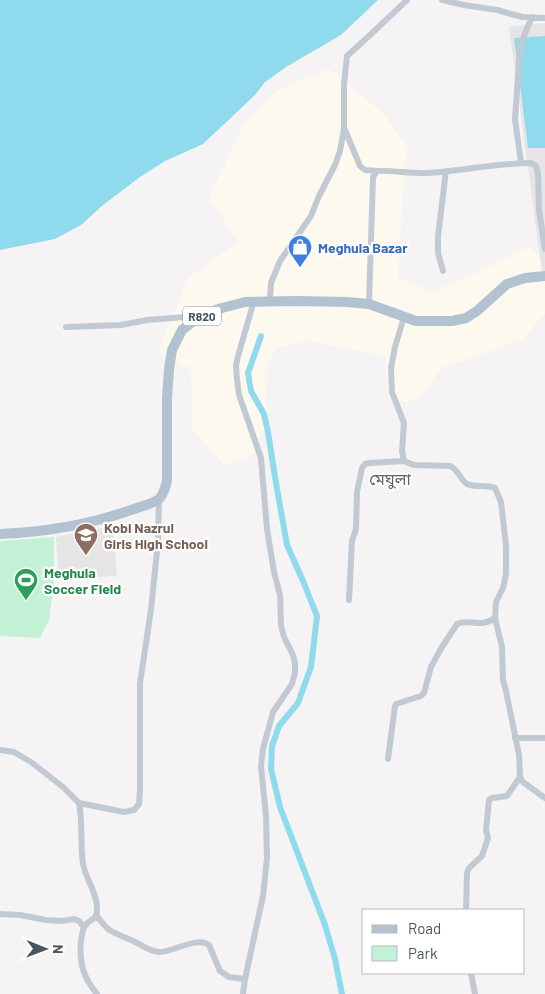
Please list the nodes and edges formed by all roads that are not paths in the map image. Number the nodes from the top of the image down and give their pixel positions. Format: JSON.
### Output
{"nodes":[{"id":1,"x":407,"y":0,"type":"edge"},
{"id":2,"x":442,"y":0,"type":"edge"},
{"id":3,"x":532,"y":17,"type":"junction"},
{"id":4,"x":545,"y":18,"type":"edge"},
{"id":5,"x":344,"y":128,"type":"junction"},
{"id":6,"x":521,"y":163,"type":"junction"},
{"id":7,"x":377,"y":171,"type":"junction"},
{"id":8,"x":446,"y":171,"type":"junction"},
{"id":9,"x":545,"y":249,"type":"edge"},
{"id":10,"x":443,"y":271,"type":"dead end"},
{"id":11,"x":545,"y":276,"type":"edge"},
{"id":12,"x":254,"y":301,"type":"junction"},
{"id":13,"x":270,"y":301,"type":"junction"},
{"id":14,"x":368,"y":304,"type":"junction"},
{"id":15,"x":204,"y":316,"type":"junction"},
{"id":16,"x":404,"y":317,"type":"junction"},
{"id":17,"x":66,"y":327,"type":"dead end"},
{"id":18,"x":404,"y":460,"type":"junction"},
{"id":19,"x":159,"y":498,"type":"junction"},
{"id":20,"x":0,"y":534,"type":"edge"},
{"id":21,"x":349,"y":600,"type":"dead end"},
{"id":22,"x":495,"y":618,"type":"junction"},
{"id":23,"x":515,"y":738,"type":"junction"},
{"id":24,"x":545,"y":738,"type":"edge"},
{"id":25,"x":0,"y":750,"type":"edge"},
{"id":26,"x":388,"y":759,"type":"dead end"},
{"id":27,"x":520,"y":777,"type":"junction"},
{"id":28,"x":545,"y":798,"type":"edge"},
{"id":29,"x":79,"y":803,"type":"junction"},
{"id":30,"x":466,"y":909,"type":"edge"},
{"id":31,"x":0,"y":914,"type":"edge"},
{"id":32,"x":97,"y":916,"type":"junction"},
{"id":33,"x":84,"y":927,"type":"junction"},
{"id":34,"x":471,"y":974,"type":"edge"},
{"id":35,"x":245,"y":979,"type":"junction"},
{"id":36,"x":97,"y":994,"type":"edge"},
{"id":37,"x":243,"y":994,"type":"edge"},
{"id":38,"x":475,"y":994,"type":"edge"}],
"edges":[{"from":1,"to":5,"type":"street"},
{"from":2,"to":3,"type":"street"},
{"from":3,"to":4,"type":"street"},
{"from":3,"to":6,"type":"street"},
{"from":5,"to":7,"type":"street"},
{"from":5,"to":13,"type":"street"},
{"from":6,"to":8,"type":"street"},
{"from":6,"to":9,"type":"street"},
{"from":7,"to":8,"type":"street"},
{"from":7,"to":14,"type":"street"},
{"from":8,"to":10,"type":"street"},
{"from":11,"to":16,"type":"main road","number":"R820"},
{"from":12,"to":13,"type":"main road","number":"R820"},
{"from":12,"to":15,"type":"main road","number":"R820"},
{"from":12,"to":35,"type":"street"},
{"from":13,"to":14,"type":"main road","number":"R820"},
{"from":14,"to":16,"type":"main road","number":"R820"},
{"from":15,"to":17,"type":"street"},
{"from":15,"to":19,"type":"main road","number":"R820"},
{"from":16,"to":18,"type":"street"},
{"from":18,"to":21,"type":"street"},
{"from":18,"to":22,"type":"street"},
{"from":19,"to":20,"type":"main road"},
{"from":19,"to":29,"type":"street"},
{"from":22,"to":23,"type":"street"},
{"from":22,"to":26,"type":"street"},
{"from":23,"to":24,"type":"street"},
{"from":23,"to":27,"type":"street"},
{"from":25,"to":29,"type":"street"},
{"from":27,"to":28,"type":"street"},
{"from":27,"to":30,"type":"street"},
{"from":29,"to":32,"type":"street"},
{"from":31,"to":33,"type":"street"},
{"from":32,"to":33,"type":"street"},
{"from":32,"to":35,"type":"street"},
{"from":33,"to":36,"type":"street"},
{"from":34,"to":38,"type":"street"},
{"from":35,"to":37,"type":"street"}]}
